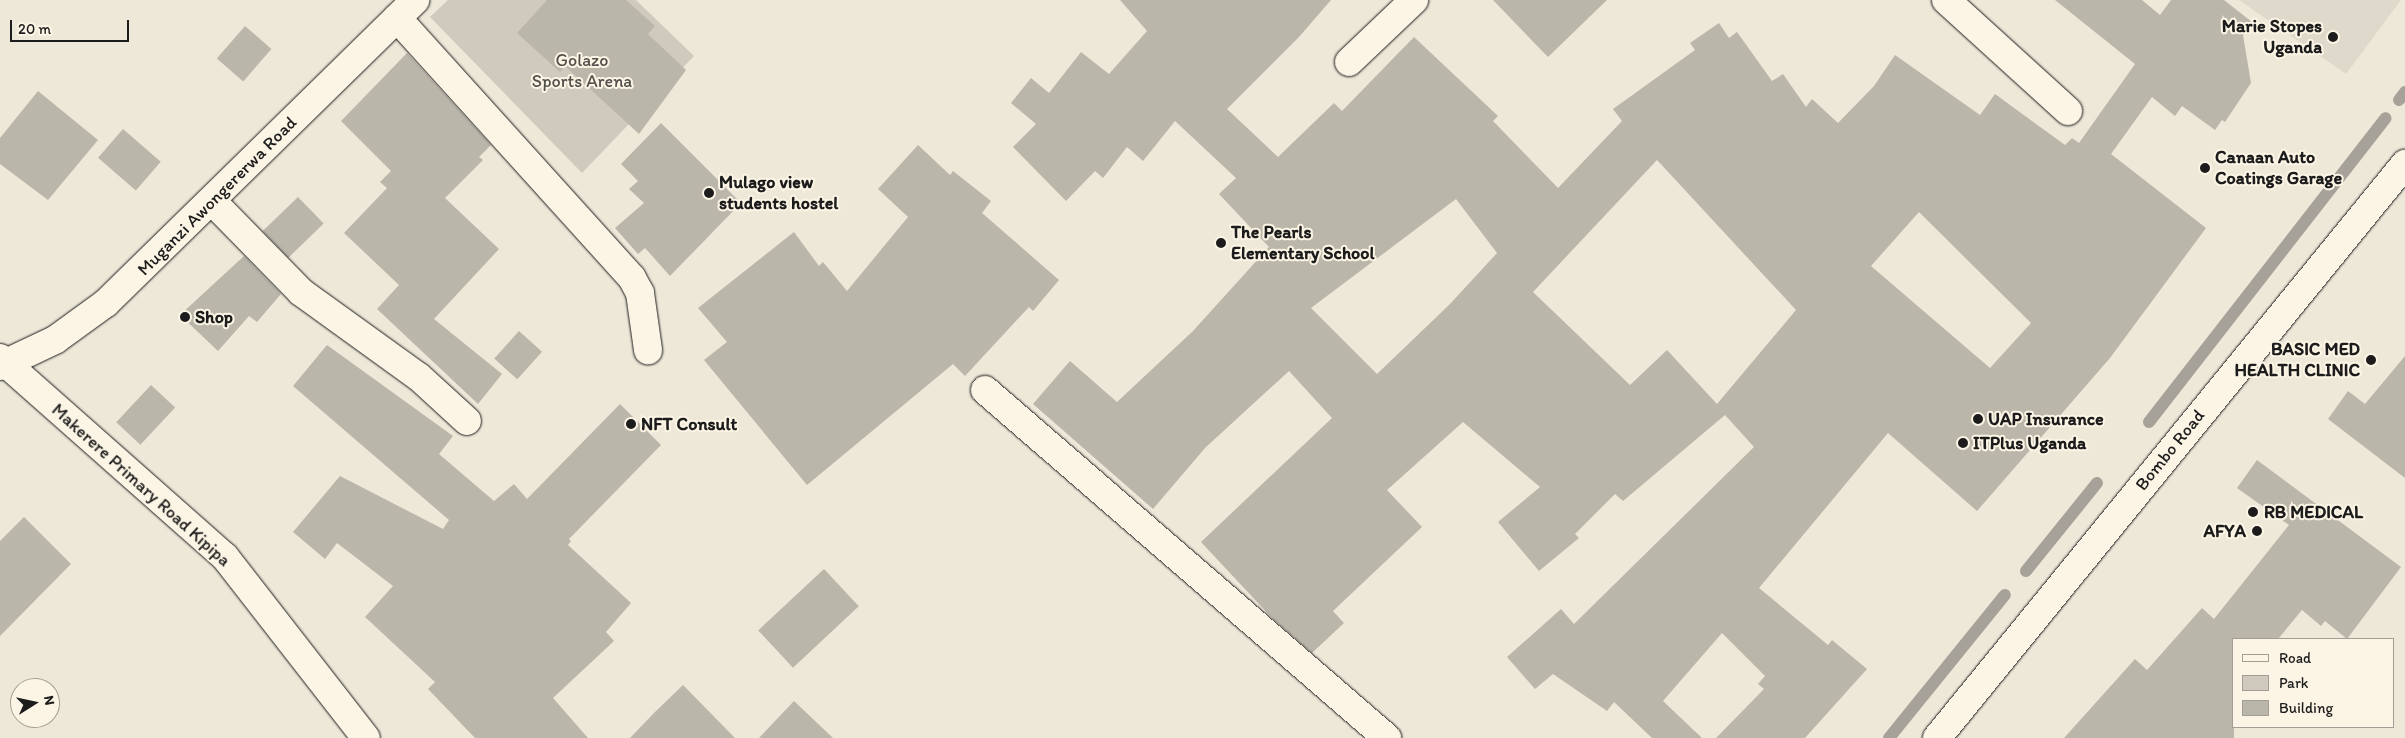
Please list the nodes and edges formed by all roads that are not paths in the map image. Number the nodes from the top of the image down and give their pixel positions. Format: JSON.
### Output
{"nodes":[{"id":1,"x":1414,"y":0,"type":"edge"},
{"id":2,"x":1946,"y":0,"type":"edge"},
{"id":3,"x":406,"y":9,"type":"edge"},
{"id":4,"x":1349,"y":62,"type":"dead end"},
{"id":5,"x":2068,"y":111,"type":"dead end"},
{"id":6,"x":2405,"y":164,"type":"edge"},
{"id":7,"x":212,"y":201,"type":"junction"},
{"id":8,"x":648,"y":350,"type":"dead end"},
{"id":9,"x":2,"y":363,"type":"edge"},
{"id":10,"x":985,"y":390,"type":"dead end"},
{"id":11,"x":467,"y":421,"type":"dead end"},
{"id":12,"x":366,"y":738,"type":"edge"},
{"id":13,"x":1386,"y":738,"type":"edge"},
{"id":14,"x":1938,"y":738,"type":"edge"}],
"edges":[{"from":1,"to":4,"type":"street"},
{"from":2,"to":5,"type":"street"},
{"from":3,"to":7,"type":"street","name":"Muganzi Awongererwa Road"},
{"from":3,"to":8,"type":"street"},
{"from":6,"to":14,"type":"street","name":"Bombo Road"},
{"from":7,"to":9,"type":"street","name":"Muganzi Awongererwa Road"},
{"from":7,"to":11,"type":"street"},
{"from":9,"to":12,"type":"street","name":"Makerere Primary Road Kipipa"},
{"from":10,"to":13,"type":"street"}]}
